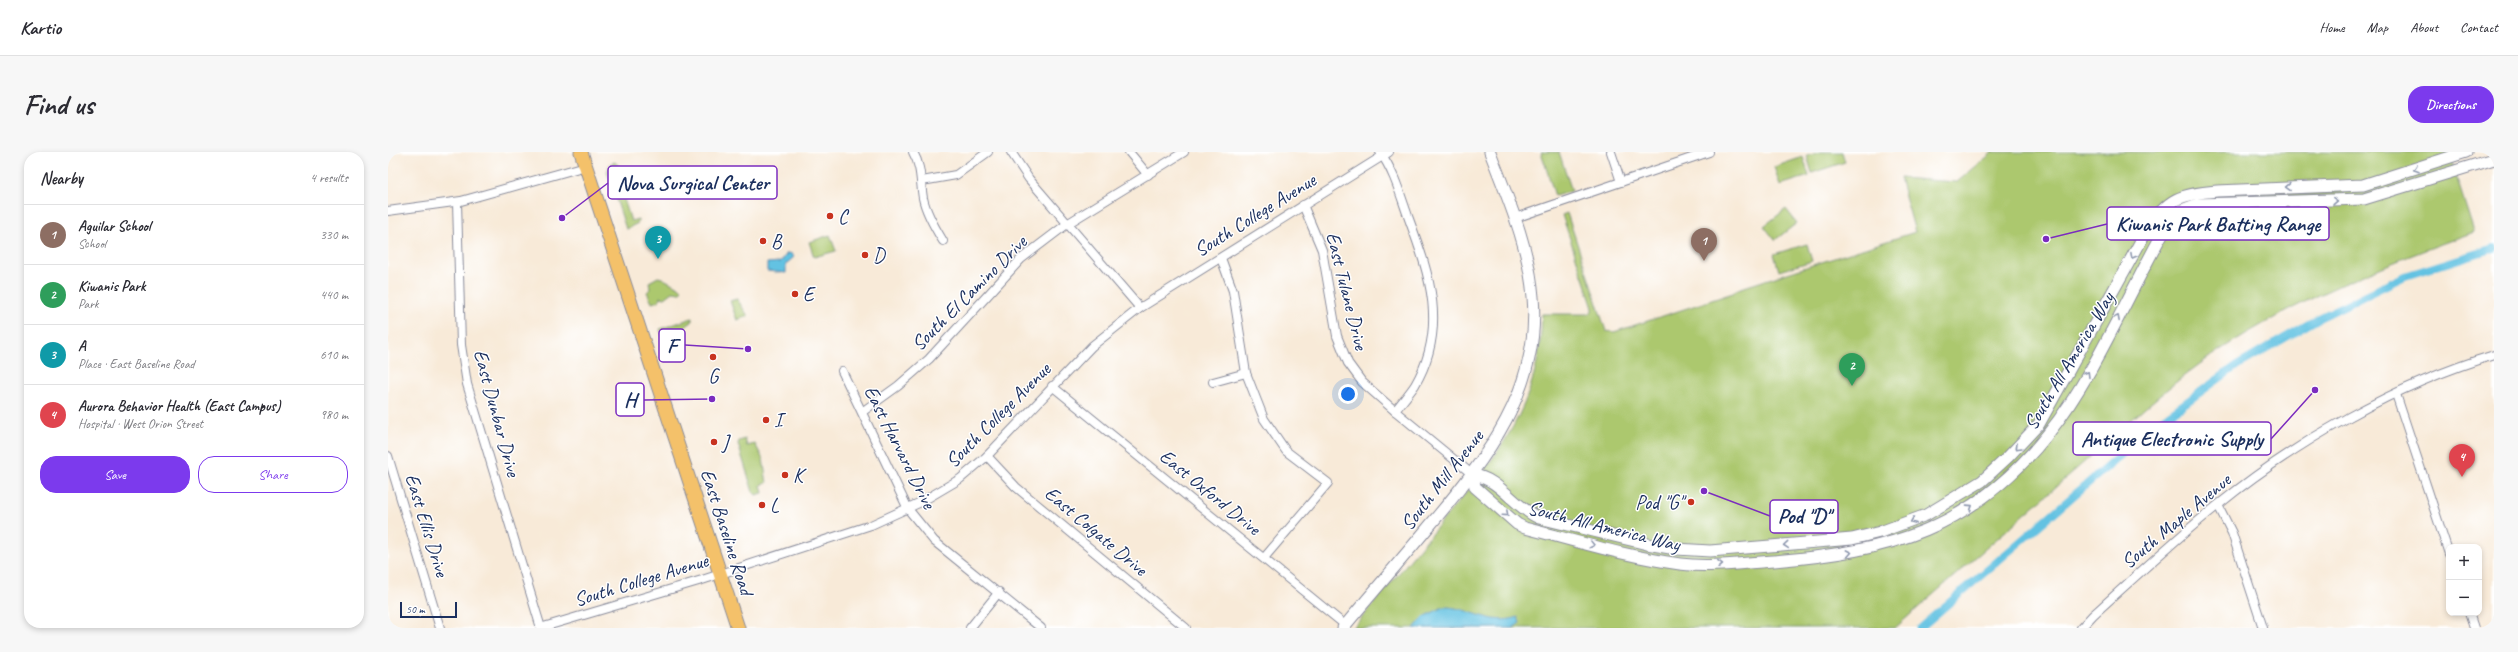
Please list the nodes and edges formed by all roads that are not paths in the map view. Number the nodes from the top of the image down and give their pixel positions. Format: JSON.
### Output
{"nodes":[{"id":1,"x":582,"y":152,"type":"edge"},
{"id":2,"x":913,"y":152,"type":"edge"},
{"id":3,"x":988,"y":152,"type":"edge"},
{"id":4,"x":1011,"y":152,"type":"edge"},
{"id":5,"x":1129,"y":152,"type":"edge"},
{"id":6,"x":1184,"y":152,"type":"edge"},
{"id":7,"x":1490,"y":152,"type":"edge"},
{"id":8,"x":1611,"y":152,"type":"edge"},
{"id":9,"x":1709,"y":152,"type":"edge"},
{"id":10,"x":1384,"y":153,"type":"edge"},
{"id":11,"x":2463,"y":153,"type":"edge"},
{"id":12,"x":2494,"y":159,"type":"edge"},
{"id":13,"x":586,"y":166,"type":"junction"},
{"id":14,"x":2464,"y":169,"type":"junction"},
{"id":15,"x":1148,"y":175,"type":"junction"},
{"id":16,"x":2383,"y":180,"type":"junction"},
{"id":17,"x":922,"y":181,"type":"junction"},
{"id":18,"x":1621,"y":182,"type":"junction"},
{"id":19,"x":2240,"y":189,"type":"junction"},
{"id":20,"x":2387,"y":193,"type":"junction"},
{"id":21,"x":457,"y":202,"type":"junction"},
{"id":22,"x":2240,"y":204,"type":"junction"},
{"id":23,"x":1303,"y":205,"type":"junction"},
{"id":24,"x":388,"y":211,"type":"edge"},
{"id":25,"x":1515,"y":218,"type":"junction"},
{"id":26,"x":1067,"y":224,"type":"junction"},
{"id":27,"x":943,"y":241,"type":"dead end"},
{"id":28,"x":1221,"y":258,"type":"junction"},
{"id":29,"x":1140,"y":308,"type":"junction"},
{"id":30,"x":2085,"y":344,"type":"junction"},
{"id":31,"x":2099,"y":352,"type":"junction"},
{"id":32,"x":2494,"y":355,"type":"edge"},
{"id":33,"x":842,"y":371,"type":"dead end"},
{"id":34,"x":1246,"y":373,"type":"junction"},
{"id":35,"x":1213,"y":382,"type":"dead end"},
{"id":36,"x":1052,"y":386,"type":"junction"},
{"id":37,"x":2396,"y":394,"type":"junction"},
{"id":38,"x":862,"y":412,"type":"junction"},
{"id":39,"x":1395,"y":412,"type":"junction"},
{"id":40,"x":388,"y":456,"type":"edge"},
{"id":41,"x":987,"y":456,"type":"junction"},
{"id":42,"x":1473,"y":475,"type":"junction"},
{"id":43,"x":1501,"y":491,"type":"junction"},
{"id":44,"x":1492,"y":502,"type":"junction"},
{"id":45,"x":2218,"y":505,"type":"junction"},
{"id":46,"x":908,"y":509,"type":"junction"},
{"id":47,"x":2446,"y":545,"type":"edge"},
{"id":48,"x":1676,"y":549,"type":"junction"},
{"id":49,"x":1264,"y":558,"type":"junction"},
{"id":50,"x":1675,"y":563,"type":"junction"},
{"id":51,"x":720,"y":574,"type":"junction"},
{"id":52,"x":998,"y":592,"type":"junction"},
{"id":53,"x":2470,"y":616,"type":"edge"},
{"id":54,"x":1344,"y":627,"type":"edge"},
{"id":55,"x":440,"y":628,"type":"edge"},
{"id":56,"x":540,"y":628,"type":"edge"},
{"id":57,"x":738,"y":628,"type":"edge"},
{"id":58,"x":970,"y":628,"type":"edge"},
{"id":59,"x":1042,"y":628,"type":"edge"},
{"id":60,"x":1186,"y":628,"type":"edge"},
{"id":61,"x":2081,"y":628,"type":"edge"},
{"id":62,"x":2264,"y":628,"type":"edge"},
{"id":63,"x":2474,"y":628,"type":"edge"}],
"edges":[{"from":1,"to":13,"type":"main road","name":"East Baseline Road"},
{"from":2,"to":17,"type":"street"},
{"from":3,"to":17,"type":"street"},
{"from":4,"to":26,"type":"street"},
{"from":5,"to":15,"type":"street"},
{"from":6,"to":15,"type":"street","name":"South El Camino Drive"},
{"from":7,"to":25,"type":"street","name":"South Mill Avenue"},
{"from":8,"to":18,"type":"street"},
{"from":9,"to":18,"type":"street"},
{"from":10,"to":23,"type":"street","name":"South College Avenue"},
{"from":10,"to":39,"type":"street"},
{"from":11,"to":14,"type":"street"},
{"from":11,"to":16,"type":"street","name":"South All America Way","one_way":true},
{"from":12,"to":14,"type":"street","name":"South All America Way"},
{"from":13,"to":21,"type":"street"},
{"from":13,"to":51,"type":"main road","name":"East Baseline Road"},
{"from":14,"to":20,"type":"street","name":"South All America Way"},
{"from":15,"to":26,"type":"street","name":"South El Camino Drive"},
{"from":16,"to":19,"type":"street","name":"South All America Way","one_way":true},
{"from":16,"to":20,"type":"street"},
{"from":17,"to":27,"type":"street"},
{"from":18,"to":25,"type":"street"},
{"from":19,"to":22,"type":"street"},
{"from":19,"to":30,"type":"street","name":"South All America Way","one_way":true},
{"from":22,"to":20,"type":"street","name":"South All America Way","one_way":true},
{"from":21,"to":24,"type":"street"},
{"from":21,"to":56,"type":"street","name":"East Dunbar Drive"},
{"from":31,"to":22,"type":"street","name":"South All America Way","one_way":true},
{"from":23,"to":28,"type":"street","name":"South College Avenue"},
{"from":23,"to":39,"type":"street","name":"East Tulane Drive"},
{"from":25,"to":42,"type":"street","name":"South Mill Avenue"},
{"from":26,"to":29,"type":"street"},
{"from":26,"to":38,"type":"street","name":"South El Camino Drive"},
{"from":28,"to":29,"type":"street","name":"South College Avenue"},
{"from":28,"to":34,"type":"street"},
{"from":29,"to":36,"type":"street","name":"South College Avenue"},
{"from":30,"to":31,"type":"street"},
{"from":30,"to":48,"type":"street","name":"South All America Way","one_way":true},
{"from":50,"to":31,"type":"street","name":"South All America Way","one_way":true},
{"from":32,"to":37,"type":"street","name":"South Maple Avenue"},
{"from":33,"to":38,"type":"street","name":"East Harvard Drive"},
{"from":34,"to":35,"type":"street"},
{"from":34,"to":49,"type":"street"},
{"from":36,"to":41,"type":"street","name":"South College Avenue"},
{"from":36,"to":49,"type":"street","name":"East Oxford Drive"},
{"from":37,"to":45,"type":"street","name":"South Maple Avenue"},
{"from":37,"to":47,"type":"street"},
{"from":38,"to":46,"type":"street","name":"East Harvard Drive"},
{"from":39,"to":42,"type":"street","name":"East Tulane Drive"},
{"from":40,"to":55,"type":"street","name":"East Ellis Drive"},
{"from":41,"to":46,"type":"street","name":"South College Avenue"},
{"from":41,"to":60,"type":"street","name":"East Colgate Drive"},
{"from":42,"to":43,"type":"street","name":"South All America Way"},
{"from":42,"to":44,"type":"street","name":"South All America Way"},
{"from":42,"to":54,"type":"street","name":"South Mill Avenue"},
{"from":43,"to":44,"type":"street"},
{"from":43,"to":48,"type":"street","name":"South All America Way"},
{"from":44,"to":50,"type":"street","name":"South All America Way","one_way":true},
{"from":45,"to":61,"type":"street","name":"South Maple Avenue"},
{"from":45,"to":62,"type":"street"},
{"from":46,"to":51,"type":"street","name":"South College Avenue"},
{"from":46,"to":52,"type":"street","name":"East Harvard Drive"},
{"from":48,"to":50,"type":"street"},
{"from":49,"to":54,"type":"street","name":"East Oxford Drive"},
{"from":51,"to":56,"type":"street","name":"South College Avenue"},
{"from":51,"to":57,"type":"main road","name":"East Baseline Road"},
{"from":52,"to":58,"type":"street"},
{"from":52,"to":59,"type":"street","name":"East Harvard Drive"},
{"from":53,"to":63,"type":"street"}]}
